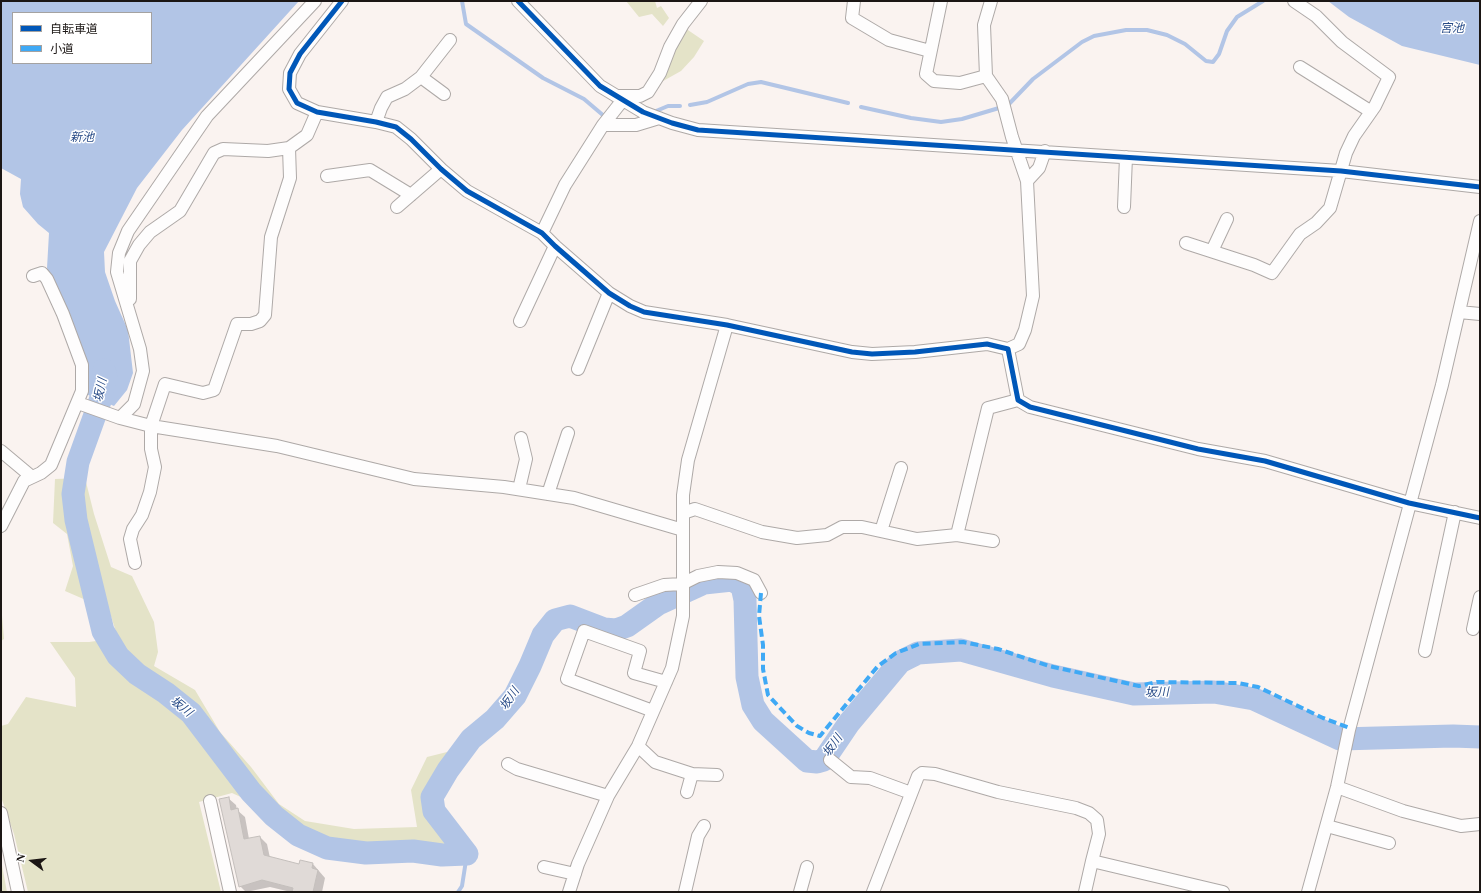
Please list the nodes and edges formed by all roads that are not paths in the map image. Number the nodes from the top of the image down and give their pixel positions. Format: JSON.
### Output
{"nodes":[{"id":1,"x":315,"y":1,"type":"edge"},
{"id":2,"x":342,"y":1,"type":"edge"},
{"id":3,"x":518,"y":1,"type":"edge"},
{"id":4,"x":701,"y":1,"type":"edge"},
{"id":5,"x":854,"y":1,"type":"edge"},
{"id":6,"x":940,"y":1,"type":"edge"},
{"id":7,"x":991,"y":1,"type":"edge"},
{"id":8,"x":1294,"y":1,"type":"edge"},
{"id":9,"x":450,"y":40,"type":"dead end"},
{"id":10,"x":930,"y":51,"type":"junction"},
{"id":11,"x":1300,"y":67,"type":"dead end"},
{"id":12,"x":986,"y":76,"type":"junction"},
{"id":13,"x":421,"y":77,"type":"junction"},
{"id":14,"x":444,"y":94,"type":"dead end"},
{"id":15,"x":619,"y":98,"type":"junction"},
{"id":16,"x":1370,"y":111,"type":"junction"},
{"id":17,"x":317,"y":112,"type":"junction"},
{"id":18,"x":659,"y":118,"type":"junction"},
{"id":19,"x":376,"y":122,"type":"junction"},
{"id":20,"x":603,"y":125,"type":"junction"},
{"id":21,"x":289,"y":148,"type":"junction"},
{"id":22,"x":1017,"y":149,"type":"junction"},
{"id":23,"x":1045,"y":151,"type":"junction"},
{"id":24,"x":1126,"y":157,"type":"junction"},
{"id":25,"x":441,"y":169,"type":"junction"},
{"id":26,"x":1342,"y":171,"type":"junction"},
{"id":27,"x":327,"y":176,"type":"dead end"},
{"id":28,"x":1027,"y":181,"type":"junction"},
{"id":29,"x":1480,"y":187,"type":"edge"},
{"id":30,"x":411,"y":195,"type":"junction"},
{"id":31,"x":397,"y":207,"type":"dead end"},
{"id":32,"x":1124,"y":207,"type":"dead end"},
{"id":33,"x":1227,"y":219,"type":"dead end"},
{"id":34,"x":1480,"y":221,"type":"edge"},
{"id":35,"x":542,"y":233,"type":"junction"},
{"id":36,"x":1186,"y":243,"type":"dead end"},
{"id":37,"x":555,"y":246,"type":"junction"},
{"id":38,"x":1212,"y":251,"type":"junction"},
{"id":39,"x":33,"y":276,"type":"dead end"},
{"id":40,"x":609,"y":293,"type":"junction"},
{"id":41,"x":1459,"y":312,"type":"junction"},
{"id":42,"x":1480,"y":314,"type":"edge"},
{"id":43,"x":130,"y":315,"type":"junction"},
{"id":44,"x":520,"y":321,"type":"dead end"},
{"id":45,"x":727,"y":325,"type":"junction"},
{"id":46,"x":1008,"y":349,"type":"junction"},
{"id":47,"x":578,"y":369,"type":"dead end"},
{"id":48,"x":1018,"y":400,"type":"junction"},
{"id":49,"x":79,"y":404,"type":"junction"},
{"id":50,"x":116,"y":416,"type":"junction"},
{"id":51,"x":151,"y":426,"type":"junction"},
{"id":52,"x":568,"y":433,"type":"dead end"},
{"id":53,"x":521,"y":438,"type":"dead end"},
{"id":54,"x":1,"y":451,"type":"edge"},
{"id":55,"x":901,"y":468,"type":"dead end"},
{"id":56,"x":32,"y":477,"type":"junction"},
{"id":57,"x":519,"y":489,"type":"junction"},
{"id":58,"x":548,"y":494,"type":"junction"},
{"id":59,"x":1409,"y":503,"type":"junction"},
{"id":60,"x":1455,"y":512,"type":"junction"},
{"id":61,"x":683,"y":513,"type":"junction"},
{"id":62,"x":1480,"y":518,"type":"edge"},
{"id":63,"x":1,"y":526,"type":"edge"},
{"id":64,"x":683,"y":530,"type":"junction"},
{"id":65,"x":881,"y":531,"type":"junction"},
{"id":66,"x":957,"y":535,"type":"junction"},
{"id":67,"x":993,"y":541,"type":"dead end"},
{"id":68,"x":135,"y":563,"type":"dead end"},
{"id":69,"x":682,"y":586,"type":"junction"},
{"id":70,"x":761,"y":593,"type":"dead end"},
{"id":71,"x":635,"y":595,"type":"dead end"},
{"id":72,"x":1480,"y":597,"type":"edge"},
{"id":73,"x":1473,"y":629,"type":"dead end"},
{"id":74,"x":1425,"y":651,"type":"dead end"},
{"id":75,"x":666,"y":682,"type":"junction"},
{"id":76,"x":653,"y":711,"type":"junction"},
{"id":77,"x":638,"y":746,"type":"junction"},
{"id":78,"x":830,"y":760,"type":"dead end"},
{"id":79,"x":508,"y":764,"type":"dead end"},
{"id":80,"x":692,"y":774,"type":"junction"},
{"id":81,"x":718,"y":774,"type":"dead end"},
{"id":82,"x":1337,"y":787,"type":"junction"},
{"id":83,"x":687,"y":792,"type":"dead end"},
{"id":84,"x":911,"y":793,"type":"junction"},
{"id":85,"x":608,"y":796,"type":"junction"},
{"id":86,"x":210,"y":801,"type":"dead end"},
{"id":87,"x":1,"y":813,"type":"edge"},
{"id":88,"x":1480,"y":824,"type":"edge"},
{"id":89,"x":704,"y":826,"type":"dead end"},
{"id":90,"x":1327,"y":826,"type":"junction"},
{"id":91,"x":1389,"y":842,"type":"dead end"},
{"id":92,"x":1092,"y":861,"type":"junction"},
{"id":93,"x":544,"y":867,"type":"dead end"},
{"id":94,"x":807,"y":867,"type":"dead end"},
{"id":95,"x":575,"y":874,"type":"junction"},
{"id":96,"x":18,"y":892,"type":"edge"},
{"id":97,"x":230,"y":892,"type":"edge"},
{"id":98,"x":569,"y":892,"type":"edge"},
{"id":99,"x":685,"y":892,"type":"edge"},
{"id":100,"x":800,"y":892,"type":"edge"},
{"id":101,"x":873,"y":892,"type":"edge"},
{"id":102,"x":1085,"y":892,"type":"edge"},
{"id":103,"x":1222,"y":892,"type":"edge"},
{"id":104,"x":1308,"y":892,"type":"edge"}],
"edges":[{"from":1,"to":43,"type":"street"},
{"from":2,"to":17,"type":"street"},
{"from":3,"to":15,"type":"street"},
{"from":4,"to":15,"type":"street"},
{"from":5,"to":10,"type":"street"},
{"from":6,"to":10,"type":"street"},
{"from":7,"to":12,"type":"street"},
{"from":8,"to":16,"type":"street"},
{"from":9,"to":13,"type":"street"},
{"from":10,"to":12,"type":"street"},
{"from":11,"to":16,"type":"street"},
{"from":12,"to":22,"type":"street"},
{"from":13,"to":14,"type":"street"},
{"from":13,"to":19,"type":"street"},
{"from":15,"to":18,"type":"street"},
{"from":15,"to":20,"type":"street"},
{"from":16,"to":26,"type":"street"},
{"from":17,"to":19,"type":"street"},
{"from":17,"to":21,"type":"street"},
{"from":18,"to":20,"type":"street"},
{"from":18,"to":22,"type":"street"},
{"from":19,"to":25,"type":"street"},
{"from":20,"to":35,"type":"street"},
{"from":21,"to":43,"type":"street"},
{"from":21,"to":51,"type":"street"},
{"from":22,"to":23,"type":"street"},
{"from":22,"to":28,"type":"street"},
{"from":23,"to":24,"type":"street"},
{"from":23,"to":28,"type":"street"},
{"from":24,"to":26,"type":"street"},
{"from":24,"to":32,"type":"street"},
{"from":25,"to":30,"type":"street"},
{"from":25,"to":35,"type":"street"},
{"from":26,"to":29,"type":"street"},
{"from":26,"to":38,"type":"street"},
{"from":27,"to":30,"type":"street"},
{"from":28,"to":46,"type":"street"},
{"from":30,"to":31,"type":"street"},
{"from":33,"to":38,"type":"street"},
{"from":34,"to":41,"type":"street"},
{"from":35,"to":37,"type":"street"},
{"from":36,"to":38,"type":"street"},
{"from":37,"to":40,"type":"street"},
{"from":37,"to":44,"type":"street"},
{"from":39,"to":49,"type":"street"},
{"from":40,"to":45,"type":"street"},
{"from":40,"to":47,"type":"street"},
{"from":41,"to":42,"type":"street"},
{"from":41,"to":59,"type":"street"},
{"from":43,"to":50,"type":"street"},
{"from":45,"to":46,"type":"street"},
{"from":45,"to":61,"type":"street"},
{"from":46,"to":48,"type":"street"},
{"from":48,"to":59,"type":"street"},
{"from":48,"to":66,"type":"street"},
{"from":49,"to":50,"type":"street"},
{"from":49,"to":56,"type":"street"},
{"from":50,"to":51,"type":"street"},
{"from":51,"to":57,"type":"street"},
{"from":51,"to":68,"type":"street"},
{"from":52,"to":58,"type":"street"},
{"from":53,"to":57,"type":"street"},
{"from":54,"to":56,"type":"street"},
{"from":55,"to":65,"type":"street"},
{"from":56,"to":63,"type":"street"},
{"from":57,"to":58,"type":"street"},
{"from":58,"to":64,"type":"street"},
{"from":59,"to":60,"type":"street"},
{"from":59,"to":82,"type":"street"},
{"from":60,"to":62,"type":"street"},
{"from":60,"to":74,"type":"street"},
{"from":61,"to":64,"type":"street"},
{"from":61,"to":65,"type":"street"},
{"from":64,"to":69,"type":"street"},
{"from":65,"to":66,"type":"street"},
{"from":66,"to":67,"type":"street"},
{"from":69,"to":70,"type":"street"},
{"from":69,"to":71,"type":"street"},
{"from":69,"to":75,"type":"street"},
{"from":72,"to":73,"type":"street"},
{"from":75,"to":76,"type":"street"},
{"from":75,"to":76,"type":"street"},
{"from":76,"to":77,"type":"street"},
{"from":77,"to":80,"type":"street"},
{"from":77,"to":85,"type":"street"},
{"from":78,"to":84,"type":"street"},
{"from":79,"to":85,"type":"street"},
{"from":80,"to":81,"type":"street"},
{"from":80,"to":83,"type":"street"},
{"from":82,"to":88,"type":"street"},
{"from":82,"to":90,"type":"street"},
{"from":84,"to":92,"type":"street"},
{"from":84,"to":101,"type":"street"},
{"from":85,"to":95,"type":"street"},
{"from":86,"to":97,"type":"street"},
{"from":87,"to":96,"type":"street"},
{"from":89,"to":99,"type":"street"},
{"from":90,"to":91,"type":"street"},
{"from":90,"to":104,"type":"street"},
{"from":92,"to":102,"type":"street"},
{"from":92,"to":103,"type":"street"},
{"from":93,"to":95,"type":"street"},
{"from":94,"to":100,"type":"street"},
{"from":95,"to":98,"type":"street"}]}
